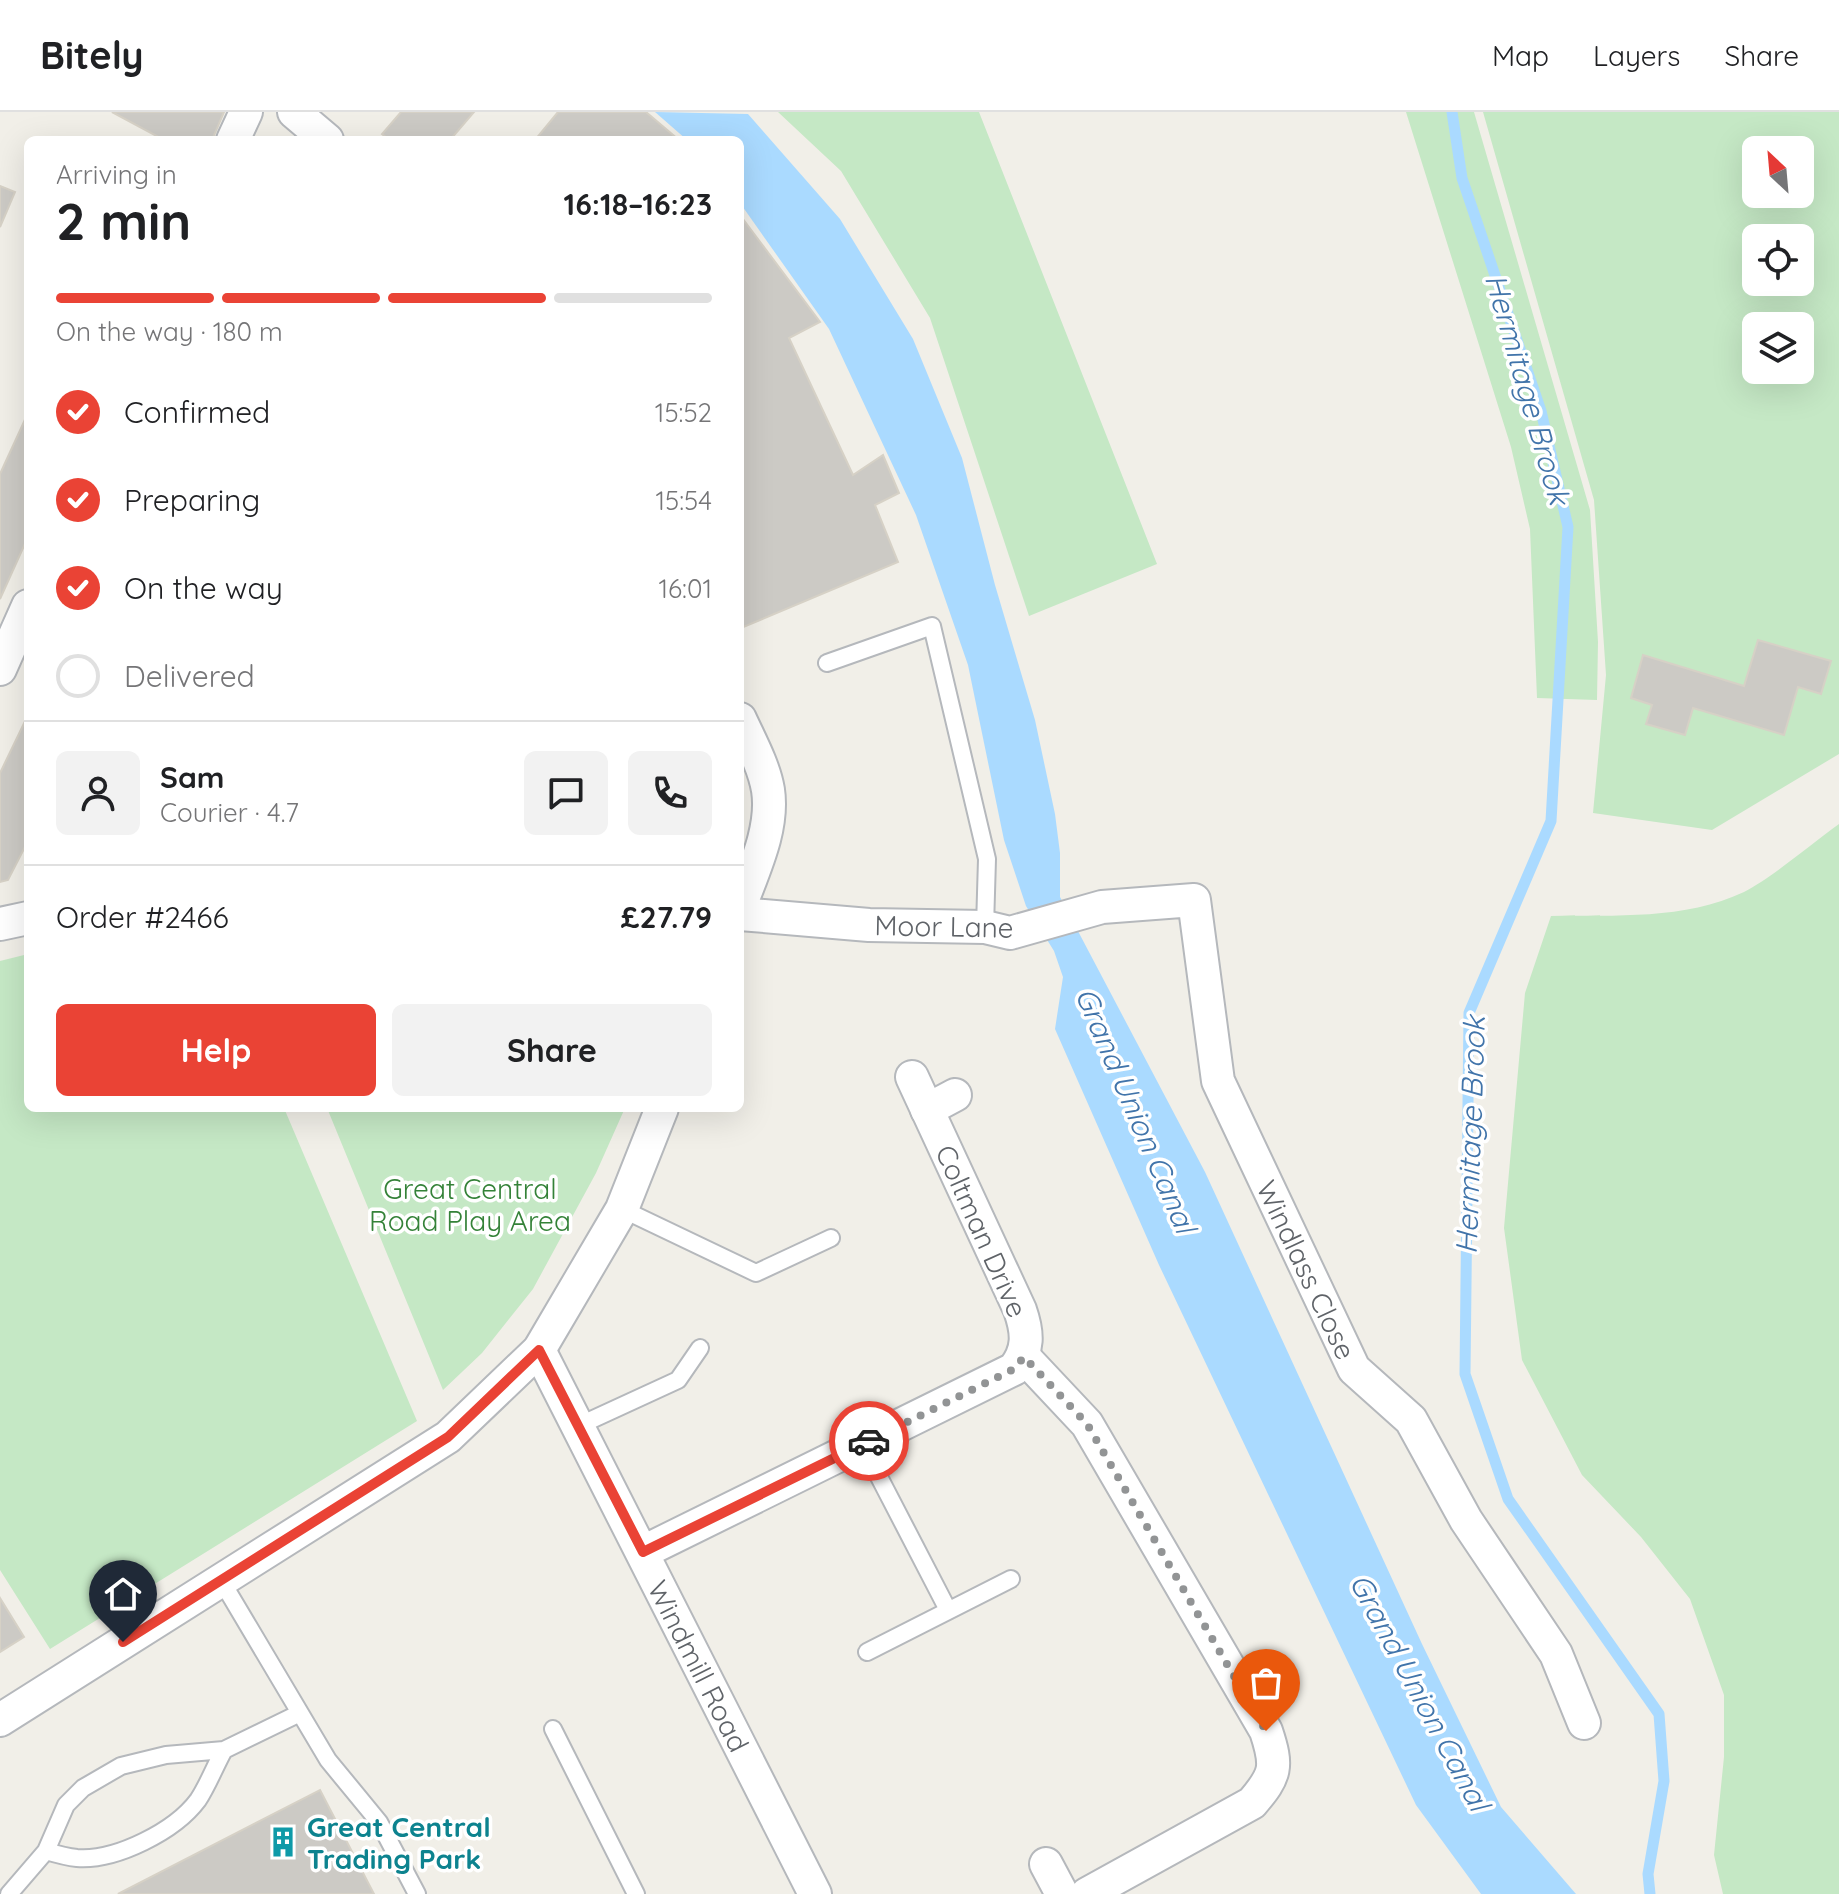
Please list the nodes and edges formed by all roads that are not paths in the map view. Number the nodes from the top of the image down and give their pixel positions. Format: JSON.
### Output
{"nodes":[{"id":1,"x":246,"y":112,"type":"edge"},
{"id":2,"x":235,"y":136,"type":"edge"},
{"id":3,"x":24,"y":615,"type":"edge"},
{"id":4,"x":827,"y":663,"type":"dead end"},
{"id":5,"x":0,"y":669,"type":"edge"},
{"id":6,"x":744,"y":729,"type":"edge"},
{"id":7,"x":744,"y":896,"type":"edge"},
{"id":8,"x":1194,"y":900,"type":"joint"},
{"id":9,"x":744,"y":914,"type":"edge"},
{"id":10,"x":24,"y":919,"type":"edge"},
{"id":11,"x":0,"y":924,"type":"edge"},
{"id":12,"x":997,"y":930,"type":"junction"},
{"id":13,"x":912,"y":1077,"type":"dead end"},
{"id":14,"x":660,"y":1112,"type":"edge"},
{"id":15,"x":622,"y":1209,"type":"junction"},
{"id":16,"x":831,"y":1238,"type":"dead end"},
{"id":17,"x":700,"y":1348,"type":"dead end"},
{"id":18,"x":539,"y":1350,"type":"junction"},
{"id":19,"x":1024,"y":1357,"type":"junction"},
{"id":20,"x":578,"y":1426,"type":"junction"},
{"id":21,"x":862,"y":1444,"type":"junction"},
{"id":22,"x":643,"y":1552,"type":"junction"},
{"id":23,"x":1011,"y":1579,"type":"dead end"},
{"id":24,"x":221,"y":1580,"type":"junction"},
{"id":25,"x":948,"y":1610,"type":"junction"},
{"id":26,"x":867,"y":1652,"type":"dead end"},
{"id":27,"x":300,"y":1713,"type":"junction"},
{"id":28,"x":0,"y":1720,"type":"edge"},
{"id":29,"x":1584,"y":1723,"type":"dead end"},
{"id":30,"x":553,"y":1729,"type":"dead end"},
{"id":31,"x":224,"y":1750,"type":"junction"},
{"id":32,"x":46,"y":1851,"type":"junction"},
{"id":33,"x":1046,"y":1864,"type":"dead end"},
{"id":34,"x":9,"y":1894,"type":"edge"},
{"id":35,"x":417,"y":1894,"type":"edge"},
{"id":36,"x":636,"y":1894,"type":"edge"},
{"id":37,"x":815,"y":1894,"type":"edge"},
{"id":38,"x":1062,"y":1894,"type":"edge"},
{"id":39,"x":1087,"y":1894,"type":"edge"}],
"edges":[{"from":1,"to":2,"type":"street"},
{"from":3,"to":5,"type":"street"},
{"from":4,"to":12,"type":"lane"},
{"from":6,"to":7,"type":"street"},
{"from":8,"to":12,"type":"street","name":"Moor Lane"},
{"from":8,"to":29,"type":"street","name":"Windlass Close"},
{"from":9,"to":12,"type":"street","name":"Moor Lane"},
{"from":10,"to":11,"type":"street"},
{"from":13,"to":19,"type":"street","name":"Coltman Drive"},
{"from":14,"to":15,"type":"street"},
{"from":15,"to":16,"type":"lane"},
{"from":15,"to":18,"type":"street"},
{"from":17,"to":20,"type":"lane"},
{"from":18,"to":20,"type":"street","name":"Windmill Road"},
{"from":18,"to":24,"type":"street"},
{"from":19,"to":21,"type":"street","name":"Coltman Drive"},
{"from":19,"to":39,"type":"street"},
{"from":20,"to":22,"type":"street","name":"Windmill Road"},
{"from":21,"to":22,"type":"street","name":"Coltman Drive"},
{"from":21,"to":25,"type":"lane"},
{"from":22,"to":37,"type":"street","name":"Windmill Road"},
{"from":23,"to":25,"type":"lane"},
{"from":24,"to":27,"type":"lane"},
{"from":24,"to":28,"type":"street"},
{"from":25,"to":26,"type":"lane"},
{"from":27,"to":31,"type":"lane"},
{"from":27,"to":35,"type":"lane"},
{"from":30,"to":36,"type":"lane"},
{"from":31,"to":32,"type":"lane"},
{"from":31,"to":32,"type":"lane"},
{"from":32,"to":34,"type":"lane"},
{"from":33,"to":38,"type":"street"}]}
